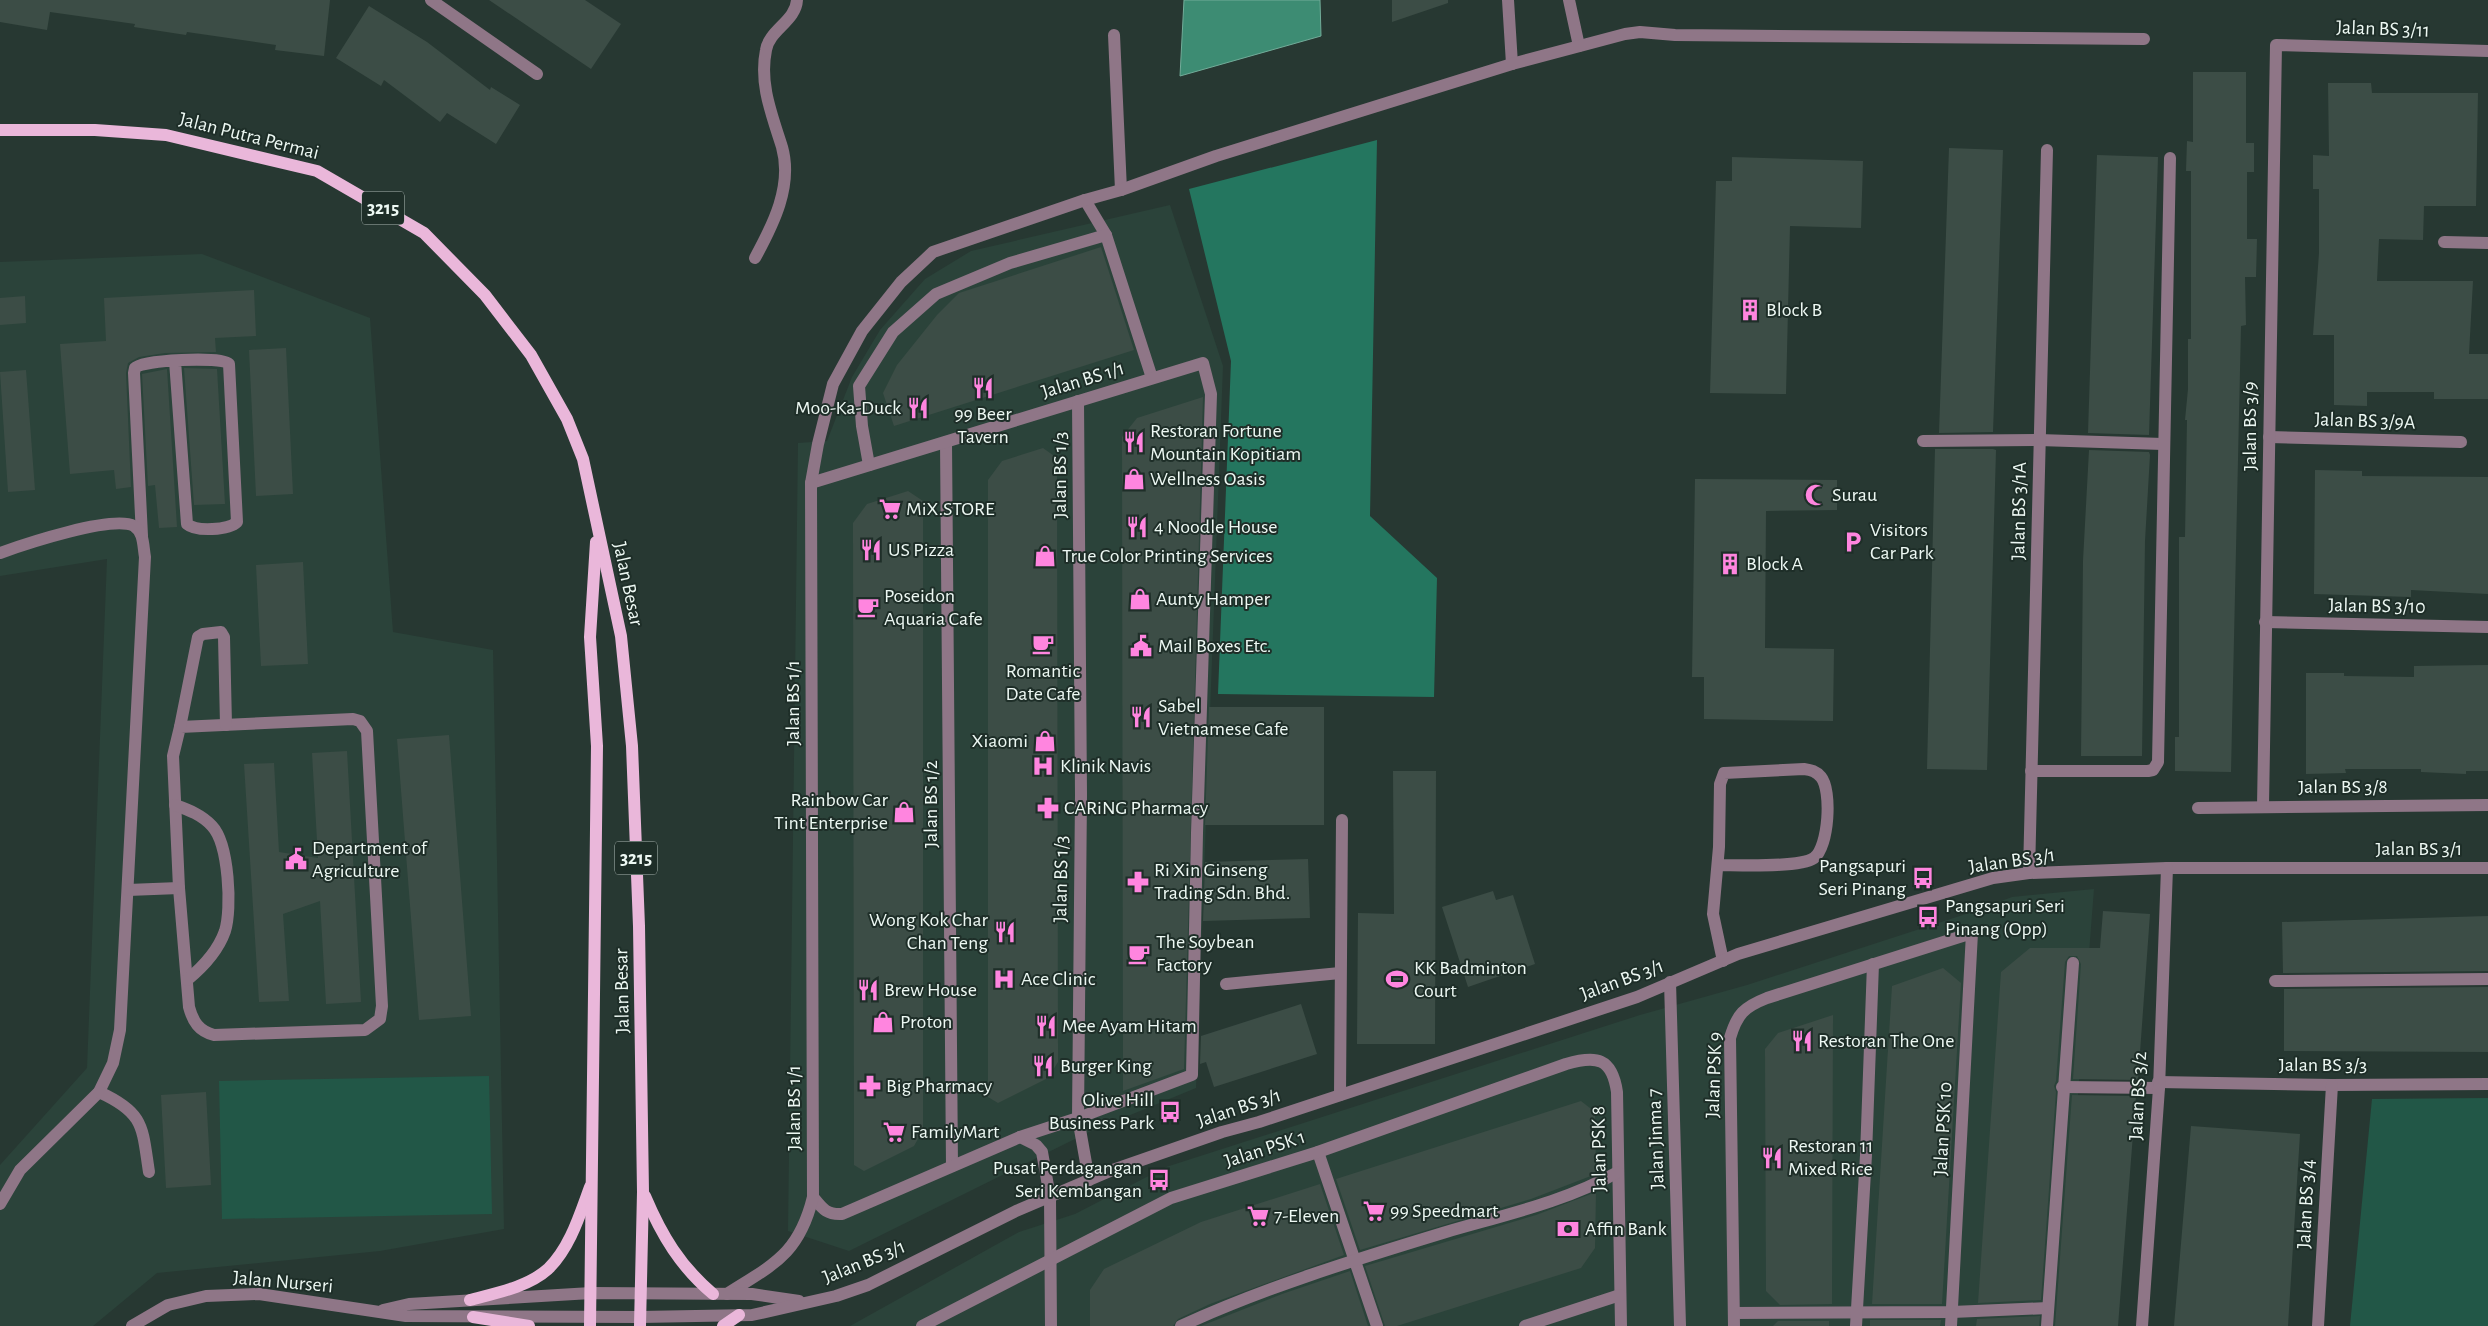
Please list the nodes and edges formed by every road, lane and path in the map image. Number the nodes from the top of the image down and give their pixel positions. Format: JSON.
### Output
{"nodes":[{"id":1,"x":431,"y":0,"type":"edge"},
{"id":2,"x":797,"y":0,"type":"edge"},
{"id":3,"x":1508,"y":0,"type":"edge"},
{"id":4,"x":1569,"y":0,"type":"edge"},
{"id":5,"x":1114,"y":35,"type":"dead end"},
{"id":6,"x":2144,"y":39,"type":"dead end"},
{"id":7,"x":2276,"y":45,"type":"joint"},
{"id":8,"x":1579,"y":46,"type":"junction"},
{"id":9,"x":2488,"y":50,"type":"edge"},
{"id":10,"x":1512,"y":64,"type":"junction"},
{"id":11,"x":537,"y":74,"type":"dead end"},
{"id":12,"x":0,"y":130,"type":"edge"},
{"id":13,"x":2047,"y":150,"type":"dead end"},
{"id":14,"x":2170,"y":158,"type":"dead end"},
{"id":15,"x":1120,"y":190,"type":"junction"},
{"id":16,"x":1085,"y":200,"type":"junction"},
{"id":17,"x":1106,"y":235,"type":"junction"},
{"id":18,"x":2444,"y":242,"type":"dead end"},
{"id":19,"x":2488,"y":243,"type":"edge"},
{"id":20,"x":755,"y":258,"type":"dead end"},
{"id":21,"x":175,"y":361,"type":"junction"},
{"id":22,"x":1152,"y":378,"type":"junction"},
{"id":23,"x":1078,"y":401,"type":"junction"},
{"id":24,"x":2269,"y":437,"type":"junction"},
{"id":25,"x":2039,"y":440,"type":"junction"},
{"id":26,"x":1923,"y":441,"type":"dead end"},
{"id":27,"x":946,"y":442,"type":"junction"},
{"id":28,"x":2460,"y":442,"type":"dead end"},
{"id":29,"x":2163,"y":444,"type":"junction"},
{"id":30,"x":869,"y":465,"type":"junction"},
{"id":31,"x":811,"y":483,"type":"junction"},
{"id":32,"x":597,"y":528,"type":"junction"},
{"id":33,"x":142,"y":536,"type":"junction"},
{"id":34,"x":0,"y":553,"type":"edge"},
{"id":35,"x":2265,"y":622,"type":"junction"},
{"id":36,"x":2488,"y":627,"type":"edge"},
{"id":37,"x":226,"y":725,"type":"junction"},
{"id":38,"x":180,"y":727,"type":"junction"},
{"id":39,"x":2031,"y":771,"type":"junction"},
{"id":40,"x":176,"y":805,"type":"junction"},
{"id":41,"x":2488,"y":805,"type":"edge"},
{"id":42,"x":2263,"y":806,"type":"junction"},
{"id":43,"x":2198,"y":808,"type":"dead end"},
{"id":44,"x":1342,"y":820,"type":"dead end"},
{"id":45,"x":1718,"y":866,"type":"junction"},
{"id":46,"x":2167,"y":868,"type":"junction"},
{"id":47,"x":2488,"y":868,"type":"edge"},
{"id":48,"x":2029,"y":873,"type":"junction"},
{"id":49,"x":179,"y":888,"type":"junction"},
{"id":50,"x":128,"y":890,"type":"junction"},
{"id":51,"x":1972,"y":933,"type":"joint"},
{"id":52,"x":1723,"y":961,"type":"junction"},
{"id":53,"x":2073,"y":963,"type":"dead end"},
{"id":54,"x":1873,"y":964,"type":"junction"},
{"id":55,"x":1340,"y":972,"type":"junction"},
{"id":56,"x":2488,"y":978,"type":"edge"},
{"id":57,"x":187,"y":980,"type":"junction"},
{"id":58,"x":2275,"y":981,"type":"dead end"},
{"id":59,"x":1670,"y":982,"type":"junction"},
{"id":60,"x":1226,"y":984,"type":"dead end"},
{"id":61,"x":2488,"y":1084,"type":"edge"},
{"id":62,"x":2158,"y":1085,"type":"junction"},
{"id":63,"x":2332,"y":1085,"type":"junction"},
{"id":64,"x":2062,"y":1088,"type":"junction"},
{"id":65,"x":99,"y":1092,"type":"junction"},
{"id":66,"x":1617,"y":1092,"type":"joint"},
{"id":67,"x":1340,"y":1095,"type":"junction"},
{"id":68,"x":1078,"y":1118,"type":"junction"},
{"id":69,"x":1020,"y":1137,"type":"junction"},
{"id":70,"x":1318,"y":1152,"type":"junction"},
{"id":71,"x":952,"y":1166,"type":"junction"},
{"id":72,"x":149,"y":1172,"type":"dead end"},
{"id":73,"x":1618,"y":1172,"type":"junction"},
{"id":74,"x":594,"y":1176,"type":"junction"},
{"id":75,"x":1089,"y":1180,"type":"junction"},
{"id":76,"x":644,"y":1192,"type":"junction"},
{"id":77,"x":813,"y":1197,"type":"junction"},
{"id":78,"x":1050,"y":1197,"type":"junction"},
{"id":79,"x":0,"y":1204,"type":"edge"},
{"id":80,"x":1356,"y":1259,"type":"junction"},
{"id":81,"x":1051,"y":1262,"type":"junction"},
{"id":82,"x":591,"y":1294,"type":"junction"},
{"id":83,"x":713,"y":1294,"type":"junction"},
{"id":84,"x":727,"y":1294,"type":"junction"},
{"id":85,"x":640,"y":1295,"type":"junction"},
{"id":86,"x":1620,"y":1295,"type":"junction"},
{"id":87,"x":470,"y":1300,"type":"junction"},
{"id":88,"x":806,"y":1302,"type":"junction"},
{"id":89,"x":2048,"y":1308,"type":"junction"},
{"id":90,"x":378,"y":1311,"type":"junction"},
{"id":91,"x":1952,"y":1312,"type":"junction"},
{"id":92,"x":739,"y":1315,"type":"junction"},
{"id":93,"x":473,"y":1317,"type":"junction"},
{"id":94,"x":1734,"y":1320,"type":"edge"},
{"id":95,"x":1856,"y":1320,"type":"edge"},
{"id":96,"x":940,"y":1321,"type":"edge"},
{"id":97,"x":590,"y":1322,"type":"edge"},
{"id":98,"x":640,"y":1322,"type":"edge"},
{"id":99,"x":132,"y":1326,"type":"edge"},
{"id":100,"x":529,"y":1326,"type":"edge"},
{"id":101,"x":723,"y":1326,"type":"edge"},
{"id":102,"x":922,"y":1326,"type":"edge"},
{"id":103,"x":1051,"y":1326,"type":"edge"},
{"id":104,"x":1181,"y":1326,"type":"edge"},
{"id":105,"x":1377,"y":1326,"type":"edge"},
{"id":106,"x":1525,"y":1326,"type":"edge"},
{"id":107,"x":1621,"y":1326,"type":"edge"},
{"id":108,"x":1680,"y":1326,"type":"edge"},
{"id":109,"x":1951,"y":1326,"type":"edge"},
{"id":110,"x":2047,"y":1326,"type":"edge"},
{"id":111,"x":2142,"y":1326,"type":"edge"},
{"id":112,"x":2318,"y":1326,"type":"edge"}],
"edges":[{"from":1,"to":11,"type":"street"},
{"from":2,"to":20,"type":"street"},
{"from":3,"to":10,"type":"street"},
{"from":4,"to":8,"type":"street"},
{"from":5,"to":15,"type":"street"},
{"from":6,"to":8,"type":"street"},
{"from":7,"to":9,"type":"street","name":"Jalan BS 3/11"},
{"from":7,"to":24,"type":"street","name":"Jalan BS 3/9"},
{"from":8,"to":10,"type":"street"},
{"from":10,"to":15,"type":"street"},
{"from":12,"to":32,"type":"main road","name":"Jalan Putra Permai","number":"3215"},
{"from":13,"to":25,"type":"street","name":"Jalan BS 3/1A"},
{"from":14,"to":29,"type":"street"},
{"from":15,"to":16,"type":"street"},
{"from":16,"to":17,"type":"street"},
{"from":16,"to":31,"type":"street"},
{"from":17,"to":22,"type":"street"},
{"from":17,"to":30,"type":"street"},
{"from":18,"to":19,"type":"street"},
{"from":21,"to":21,"type":"street"},
{"from":21,"to":33,"type":"street"},
{"from":22,"to":23,"type":"street","name":"Jalan BS 1/1"},
{"from":22,"to":68,"type":"street","name":"Jalan BS 1/1"},
{"from":23,"to":27,"type":"street","name":"Jalan BS 1/1"},
{"from":23,"to":68,"type":"street","name":"Jalan BS 1/3"},
{"from":24,"to":28,"type":"street","name":"Jalan BS 3/9A"},
{"from":24,"to":35,"type":"street","name":"Jalan BS 3/9"},
{"from":25,"to":26,"type":"street"},
{"from":25,"to":29,"type":"street"},
{"from":25,"to":39,"type":"street","name":"Jalan BS 3/1A"},
{"from":27,"to":30,"type":"street","name":"Jalan BS 1/1"},
{"from":27,"to":71,"type":"street","name":"Jalan BS 1/2"},
{"from":29,"to":39,"type":"street"},
{"from":30,"to":31,"type":"street","name":"Jalan BS 1/1"},
{"from":31,"to":77,"type":"street","name":"Jalan BS 1/1"},
{"from":32,"to":74,"type":"main road","name":"Jalan Besar","number":"3215"},
{"from":32,"to":76,"type":"main road","name":"Jalan Besar","number":"3215"},
{"from":33,"to":34,"type":"street"},
{"from":33,"to":50,"type":"street"},
{"from":35,"to":36,"type":"street","name":"Jalan BS 3/10"},
{"from":35,"to":42,"type":"street","name":"Jalan BS 3/9"},
{"from":37,"to":38,"type":"street"},
{"from":37,"to":38,"type":"street"},
{"from":37,"to":57,"type":"street"},
{"from":38,"to":40,"type":"street"},
{"from":39,"to":48,"type":"street","name":"Jalan BS 3/1A"},
{"from":40,"to":49,"type":"street"},
{"from":40,"to":57,"type":"street"},
{"from":41,"to":42,"type":"street","name":"Jalan BS 3/8"},
{"from":42,"to":43,"type":"street","name":"Jalan BS 3/8"},
{"from":44,"to":55,"type":"street"},
{"from":45,"to":45,"type":"street"},
{"from":45,"to":52,"type":"street"},
{"from":46,"to":47,"type":"street","name":"Jalan BS 3/1"},
{"from":46,"to":48,"type":"street","name":"Jalan BS 3/1"},
{"from":46,"to":62,"type":"street","name":"Jalan BS 3/2"},
{"from":48,"to":52,"type":"street","name":"Jalan BS 3/1"},
{"from":49,"to":50,"type":"street"},
{"from":49,"to":57,"type":"street"},
{"from":50,"to":65,"type":"street"},
{"from":51,"to":54,"type":"street","name":"Jalan PSK 9"},
{"from":51,"to":91,"type":"street","name":"Jalan PSK 10"},
{"from":52,"to":59,"type":"street","name":"Jalan BS 3/1"},
{"from":53,"to":64,"type":"street"},
{"from":54,"to":94,"type":"street","name":"Jalan PSK 9"},
{"from":54,"to":95,"type":"street"},
{"from":55,"to":60,"type":"street"},
{"from":55,"to":67,"type":"street"},
{"from":56,"to":58,"type":"street"},
{"from":59,"to":67,"type":"street","name":"Jalan BS 3/1"},
{"from":59,"to":108,"type":"street","name":"Jalan Jinma 7"},
{"from":61,"to":63,"type":"street","name":"Jalan BS 3/3"},
{"from":62,"to":63,"type":"street","name":"Jalan BS 3/3"},
{"from":62,"to":64,"type":"street","name":"Jalan BS 3/3"},
{"from":62,"to":111,"type":"street","name":"Jalan BS 3/2"},
{"from":63,"to":112,"type":"street","name":"Jalan BS 3/4"},
{"from":64,"to":89,"type":"street"},
{"from":65,"to":72,"type":"street"},
{"from":65,"to":79,"type":"street"},
{"from":66,"to":70,"type":"street","name":"Jalan PSK 1"},
{"from":66,"to":73,"type":"street","name":"Jalan PSK 8"},
{"from":67,"to":75,"type":"street","name":"Jalan BS 3/1"},
{"from":68,"to":69,"type":"street"},
{"from":68,"to":75,"type":"street","name":"Jalan BS 1/3"},
{"from":69,"to":71,"type":"street"},
{"from":69,"to":78,"type":"street"},
{"from":70,"to":80,"type":"street"},
{"from":70,"to":81,"type":"street","name":"Jalan PSK 1"},
{"from":71,"to":77,"type":"street"},
{"from":73,"to":80,"type":"street"},
{"from":73,"to":86,"type":"street","name":"Jalan PSK 8"},
{"from":74,"to":82,"type":"main road","name":"Jalan Besar","number":"3215"},
{"from":74,"to":87,"type":"main road"},
{"from":75,"to":78,"type":"street","name":"Jalan BS 3/1"},
{"from":76,"to":83,"type":"main road"},
{"from":76,"to":85,"type":"main road","name":"Jalan Besar","number":"3215"},
{"from":77,"to":84,"type":"street","name":"Jalan BS 1/1"},
{"from":78,"to":81,"type":"street"},
{"from":78,"to":88,"type":"street","name":"Jalan BS 3/1"},
{"from":80,"to":104,"type":"street"},
{"from":80,"to":105,"type":"street"},
{"from":81,"to":96,"type":"street","name":"Jalan PSK 1"},
{"from":81,"to":103,"type":"street"},
{"from":82,"to":85,"type":"street","name":"Jalan BS 3/1"},
{"from":82,"to":87,"type":"street","name":"Jalan Nurseri"},
{"from":82,"to":97,"type":"main road","name":"Jalan Besar","number":"3215"},
{"from":83,"to":84,"type":"street","name":"Jalan BS 3/1"},
{"from":83,"to":85,"type":"street","name":"Jalan BS 3/1"},
{"from":84,"to":88,"type":"street","name":"Jalan BS 3/1"},
{"from":85,"to":98,"type":"main road","name":"Jalan Besar","number":"3215"},
{"from":86,"to":106,"type":"street"},
{"from":86,"to":107,"type":"street","name":"Jalan PSK 8"},
{"from":87,"to":90,"type":"street","name":"Jalan Nurseri"},
{"from":88,"to":92,"type":"street","name":"Jalan BS 3/1"},
{"from":89,"to":91,"type":"street"},
{"from":89,"to":110,"type":"street"},
{"from":90,"to":93,"type":"street","name":"Jalan Nurseri"},
{"from":90,"to":99,"type":"street","name":"Jalan Nurseri"},
{"from":91,"to":95,"type":"street"},
{"from":91,"to":109,"type":"street","name":"Jalan PSK 10"},
{"from":92,"to":98,"type":"street","name":"Jalan BS 3/1"},
{"from":92,"to":101,"type":"main road"},
{"from":93,"to":97,"type":"street","name":"Jalan Nurseri"},
{"from":93,"to":100,"type":"main road"},
{"from":94,"to":95,"type":"street"},
{"from":96,"to":102,"type":"street","name":"Jalan PSK 1"},
{"from":97,"to":98,"type":"street","name":"Jalan BS 3/1"}]}
